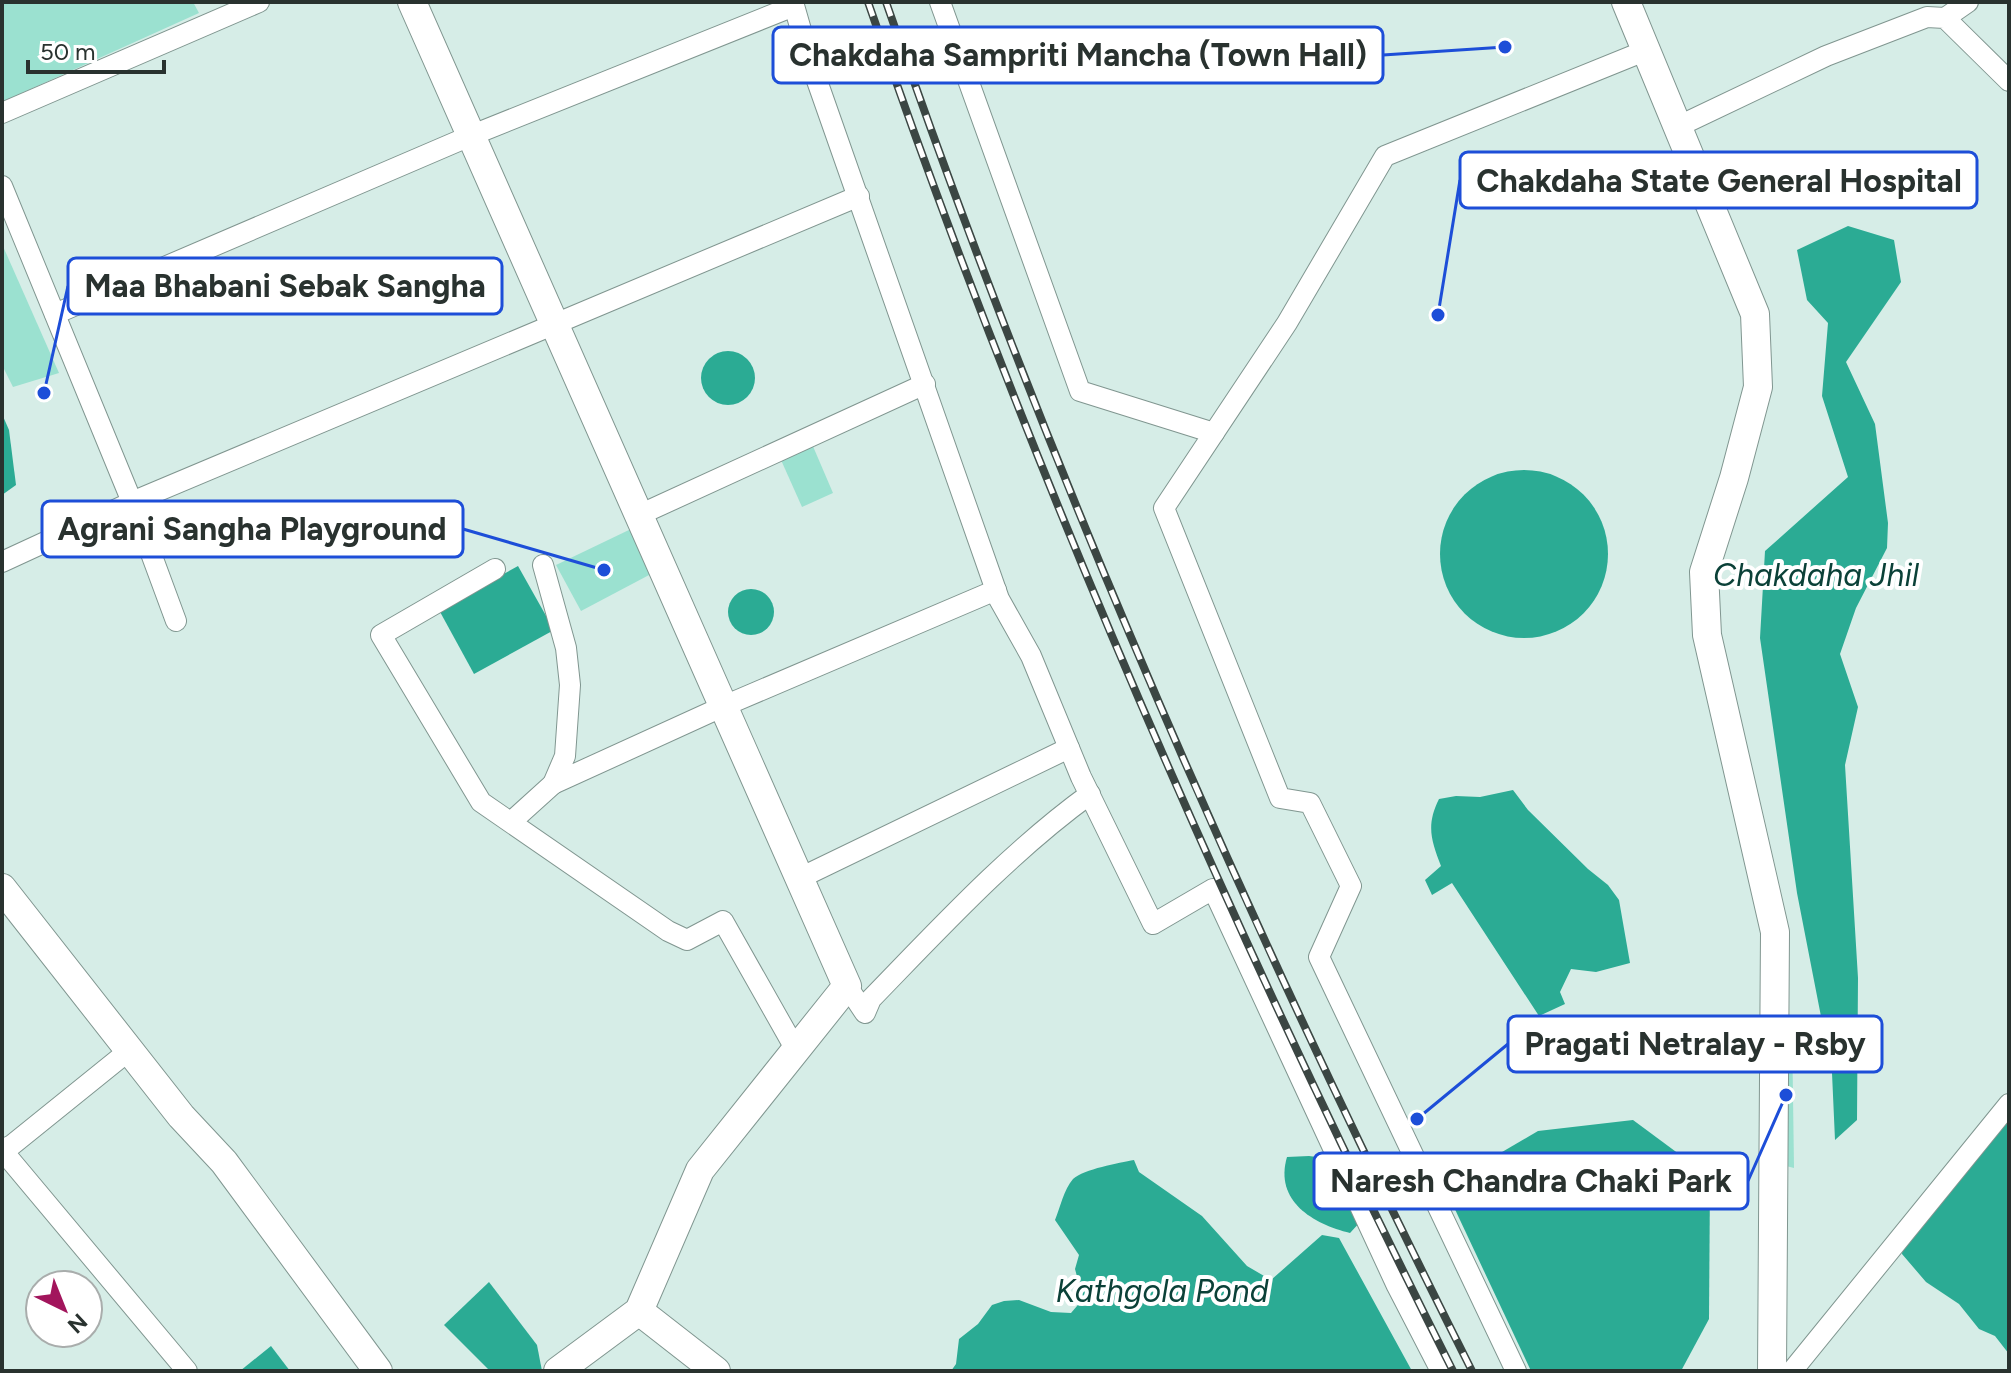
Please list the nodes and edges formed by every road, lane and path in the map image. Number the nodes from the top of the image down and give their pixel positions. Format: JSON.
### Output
{"nodes":[{"id":1,"x":259,"y":2,"type":"edge"},
{"id":2,"x":412,"y":2,"type":"edge"},
{"id":3,"x":940,"y":2,"type":"edge"},
{"id":4,"x":1626,"y":2,"type":"edge"},
{"id":5,"x":1968,"y":2,"type":"edge"},
{"id":6,"x":794,"y":4,"type":"edge"},
{"id":7,"x":1945,"y":18,"type":"junction"},
{"id":8,"x":1647,"y":50,"type":"junction"},
{"id":9,"x":2009,"y":81,"type":"edge"},
{"id":10,"x":2,"y":113,"type":"edge"},
{"id":11,"x":1679,"y":126,"type":"junction"},
{"id":12,"x":470,"y":136,"type":"junction"},
{"id":13,"x":2,"y":186,"type":"edge"},
{"id":14,"x":859,"y":196,"type":"junction"},
{"id":15,"x":7,"y":210,"type":"edge"},
{"id":16,"x":55,"y":314,"type":"junction"},
{"id":17,"x":553,"y":324,"type":"junction"},
{"id":18,"x":925,"y":384,"type":"junction"},
{"id":19,"x":1214,"y":433,"type":"junction"},
{"id":20,"x":132,"y":502,"type":"junction"},
{"id":21,"x":639,"y":515,"type":"junction"},
{"id":22,"x":2,"y":562,"type":"edge"},
{"id":23,"x":543,"y":565,"type":"dead end"},
{"id":24,"x":495,"y":569,"type":"dead end"},
{"id":25,"x":996,"y":590,"type":"junction"},
{"id":26,"x":176,"y":621,"type":"dead end"},
{"id":27,"x":724,"y":706,"type":"junction"},
{"id":28,"x":1069,"y":748,"type":"junction"},
{"id":29,"x":553,"y":784,"type":"junction"},
{"id":30,"x":1090,"y":794,"type":"junction"},
{"id":31,"x":512,"y":821,"type":"junction"},
{"id":32,"x":800,"y":878,"type":"junction"},
{"id":33,"x":2,"y":888,"type":"edge"},
{"id":34,"x":847,"y":986,"type":"junction"},
{"id":35,"x":131,"y":1049,"type":"junction"},
{"id":36,"x":796,"y":1050,"type":"junction"},
{"id":37,"x":2009,"y":1104,"type":"edge"},
{"id":38,"x":2,"y":1150,"type":"edge"},
{"id":39,"x":639,"y":1311,"type":"junction"},
{"id":40,"x":187,"y":1371,"type":"edge"},
{"id":41,"x":378,"y":1371,"type":"edge"},
{"id":42,"x":558,"y":1371,"type":"edge"},
{"id":43,"x":716,"y":1371,"type":"edge"},
{"id":44,"x":1441,"y":1371,"type":"edge"},
{"id":45,"x":1516,"y":1371,"type":"edge"},
{"id":46,"x":1772,"y":1371,"type":"edge"},
{"id":47,"x":1792,"y":1371,"type":"edge"}],
"edges":[{"from":1,"to":10,"type":"street"},
{"from":2,"to":12,"type":"main road"},
{"from":3,"to":19,"type":"street"},
{"from":4,"to":8,"type":"main road"},
{"from":5,"to":7,"type":"street"},
{"from":6,"to":12,"type":"street"},
{"from":6,"to":14,"type":"street"},
{"from":7,"to":9,"type":"street"},
{"from":7,"to":11,"type":"street"},
{"from":8,"to":11,"type":"main road"},
{"from":8,"to":19,"type":"street"},
{"from":11,"to":46,"type":"main road"},
{"from":12,"to":16,"type":"street"},
{"from":12,"to":17,"type":"main road"},
{"from":13,"to":15,"type":"street"},
{"from":14,"to":17,"type":"street"},
{"from":14,"to":18,"type":"street"},
{"from":15,"to":16,"type":"street"},
{"from":16,"to":20,"type":"street"},
{"from":17,"to":20,"type":"street"},
{"from":17,"to":21,"type":"main road"},
{"from":18,"to":21,"type":"street"},
{"from":18,"to":25,"type":"street"},
{"from":19,"to":45,"type":"street"},
{"from":20,"to":22,"type":"street"},
{"from":20,"to":26,"type":"street"},
{"from":21,"to":27,"type":"main road"},
{"from":23,"to":29,"type":"street"},
{"from":24,"to":31,"type":"street"},
{"from":25,"to":27,"type":"street"},
{"from":25,"to":28,"type":"street"},
{"from":27,"to":29,"type":"street"},
{"from":27,"to":32,"type":"main road"},
{"from":28,"to":30,"type":"street"},
{"from":28,"to":32,"type":"street"},
{"from":29,"to":31,"type":"street"},
{"from":30,"to":34,"type":"street"},
{"from":30,"to":44,"type":"street"},
{"from":31,"to":36,"type":"street"},
{"from":32,"to":34,"type":"main road"},
{"from":33,"to":35,"type":"main road"},
{"from":34,"to":36,"type":"main road"},
{"from":35,"to":38,"type":"street"},
{"from":35,"to":41,"type":"main road"},
{"from":36,"to":39,"type":"main road"},
{"from":37,"to":47,"type":"street"},
{"from":38,"to":40,"type":"street"},
{"from":39,"to":42,"type":"main road"},
{"from":39,"to":43,"type":"main road"}]}
